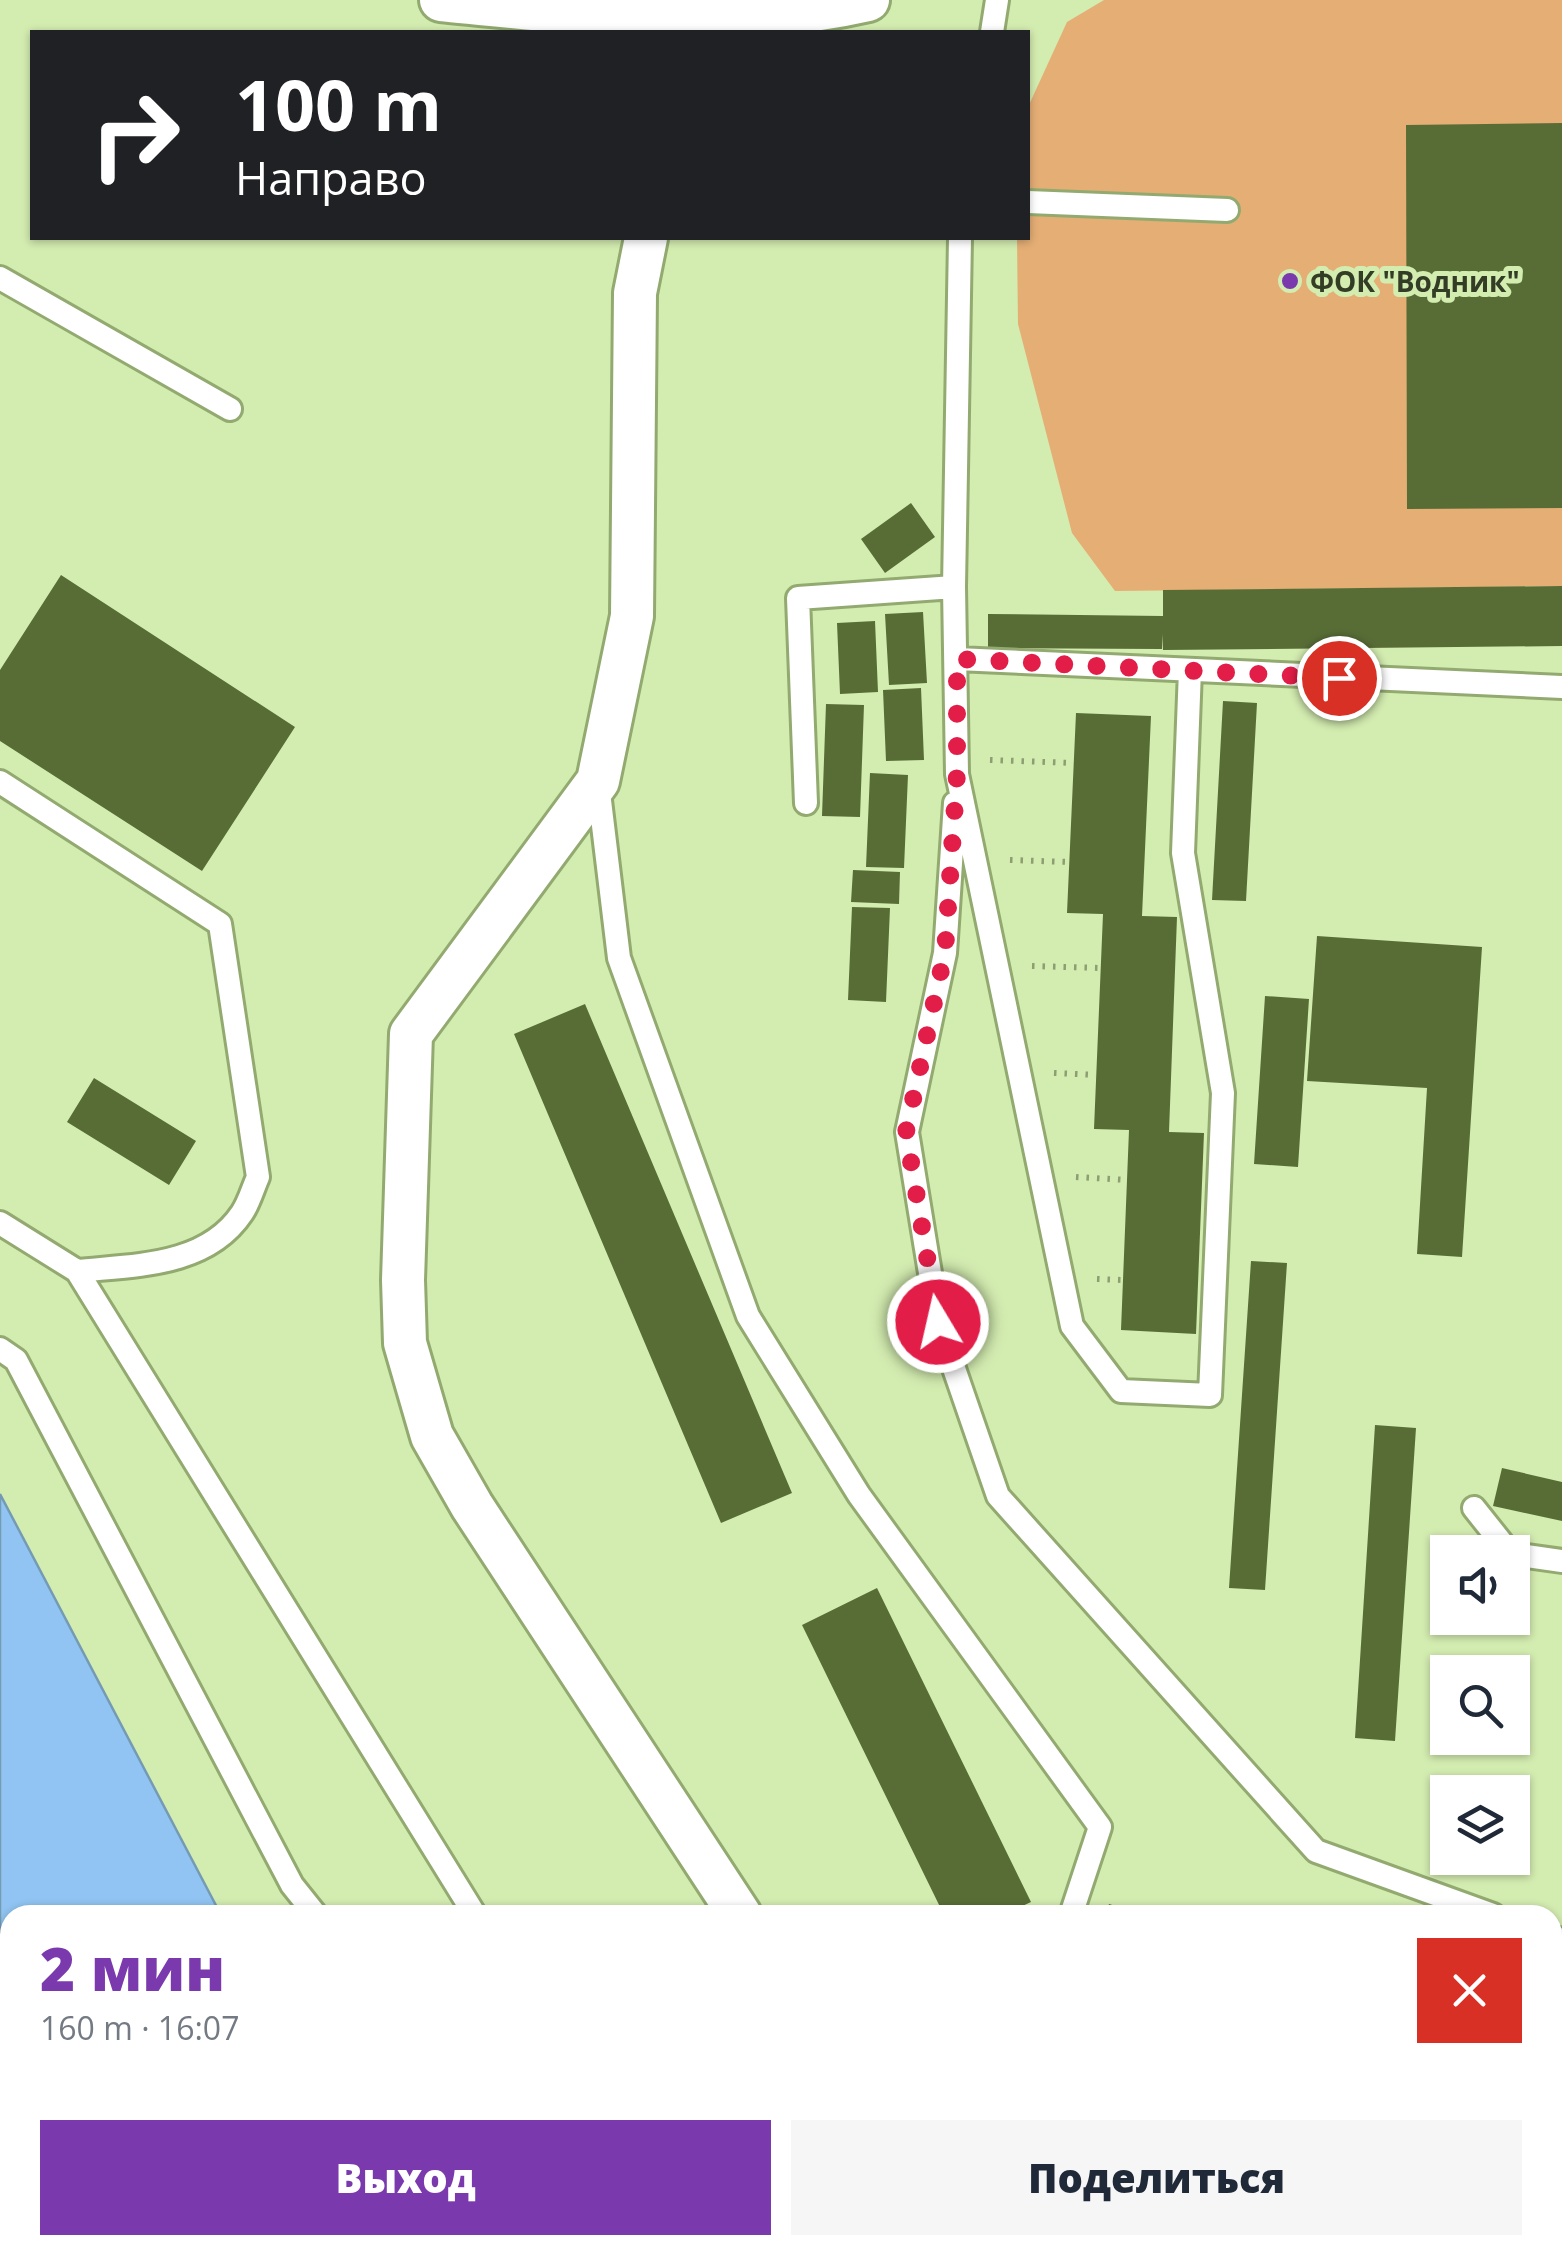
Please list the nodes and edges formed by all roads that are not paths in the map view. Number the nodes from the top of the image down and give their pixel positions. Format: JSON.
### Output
{"nodes":[{"id":1,"x":441,"y":0,"type":"edge"},
{"id":2,"x":868,"y":0,"type":"edge"},
{"id":3,"x":997,"y":0,"type":"edge"},
{"id":4,"x":686,"y":26,"type":"edge"},
{"id":5,"x":992,"y":30,"type":"edge"},
{"id":6,"x":1030,"y":202,"type":"edge"},
{"id":7,"x":1228,"y":210,"type":"dead end"},
{"id":8,"x":646,"y":240,"type":"edge"},
{"id":9,"x":960,"y":240,"type":"edge"},
{"id":10,"x":0,"y":278,"type":"edge"},
{"id":11,"x":230,"y":408,"type":"dead end"},
{"id":12,"x":954,"y":587,"type":"junction"},
{"id":13,"x":957,"y":659,"type":"junction"},
{"id":14,"x":1190,"y":670,"type":"junction"},
{"id":15,"x":1562,"y":687,"type":"edge"},
{"id":16,"x":957,"y":774,"type":"junction"},
{"id":17,"x":598,"y":781,"type":"junction"},
{"id":18,"x":0,"y":782,"type":"edge"},
{"id":19,"x":806,"y":804,"type":"dead end"},
{"id":20,"x":0,"y":1223,"type":"edge"},
{"id":21,"x":77,"y":1271,"type":"junction"},
{"id":22,"x":0,"y":1349,"type":"edge"},
{"id":23,"x":1474,"y":1508,"type":"dead end"},
{"id":24,"x":1496,"y":1535,"type":"edge"},
{"id":25,"x":1530,"y":1556,"type":"edge"},
{"id":26,"x":1562,"y":1561,"type":"edge"},
{"id":27,"x":308,"y":1905,"type":"edge"},
{"id":28,"x":469,"y":1905,"type":"edge"},
{"id":29,"x":733,"y":1905,"type":"edge"},
{"id":30,"x":1073,"y":1905,"type":"edge"},
{"id":31,"x":1466,"y":1905,"type":"edge"}],
"edges":[{"from":1,"to":4,"type":"street"},
{"from":2,"to":4,"type":"street"},
{"from":3,"to":5,"type":"lane"},
{"from":6,"to":7,"type":"lane"},
{"from":8,"to":17,"type":"street"},
{"from":9,"to":12,"type":"lane"},
{"from":10,"to":11,"type":"lane"},
{"from":12,"to":13,"type":"lane"},
{"from":12,"to":19,"type":"lane"},
{"from":13,"to":14,"type":"lane"},
{"from":13,"to":16,"type":"lane"},
{"from":14,"to":15,"type":"lane"},
{"from":14,"to":16,"type":"lane"},
{"from":16,"to":31,"type":"lane"},
{"from":17,"to":29,"type":"street"},
{"from":17,"to":30,"type":"lane"},
{"from":18,"to":21,"type":"lane"},
{"from":20,"to":21,"type":"lane"},
{"from":21,"to":28,"type":"lane"},
{"from":22,"to":27,"type":"lane"},
{"from":23,"to":24,"type":"lane"},
{"from":25,"to":26,"type":"lane"}]}
